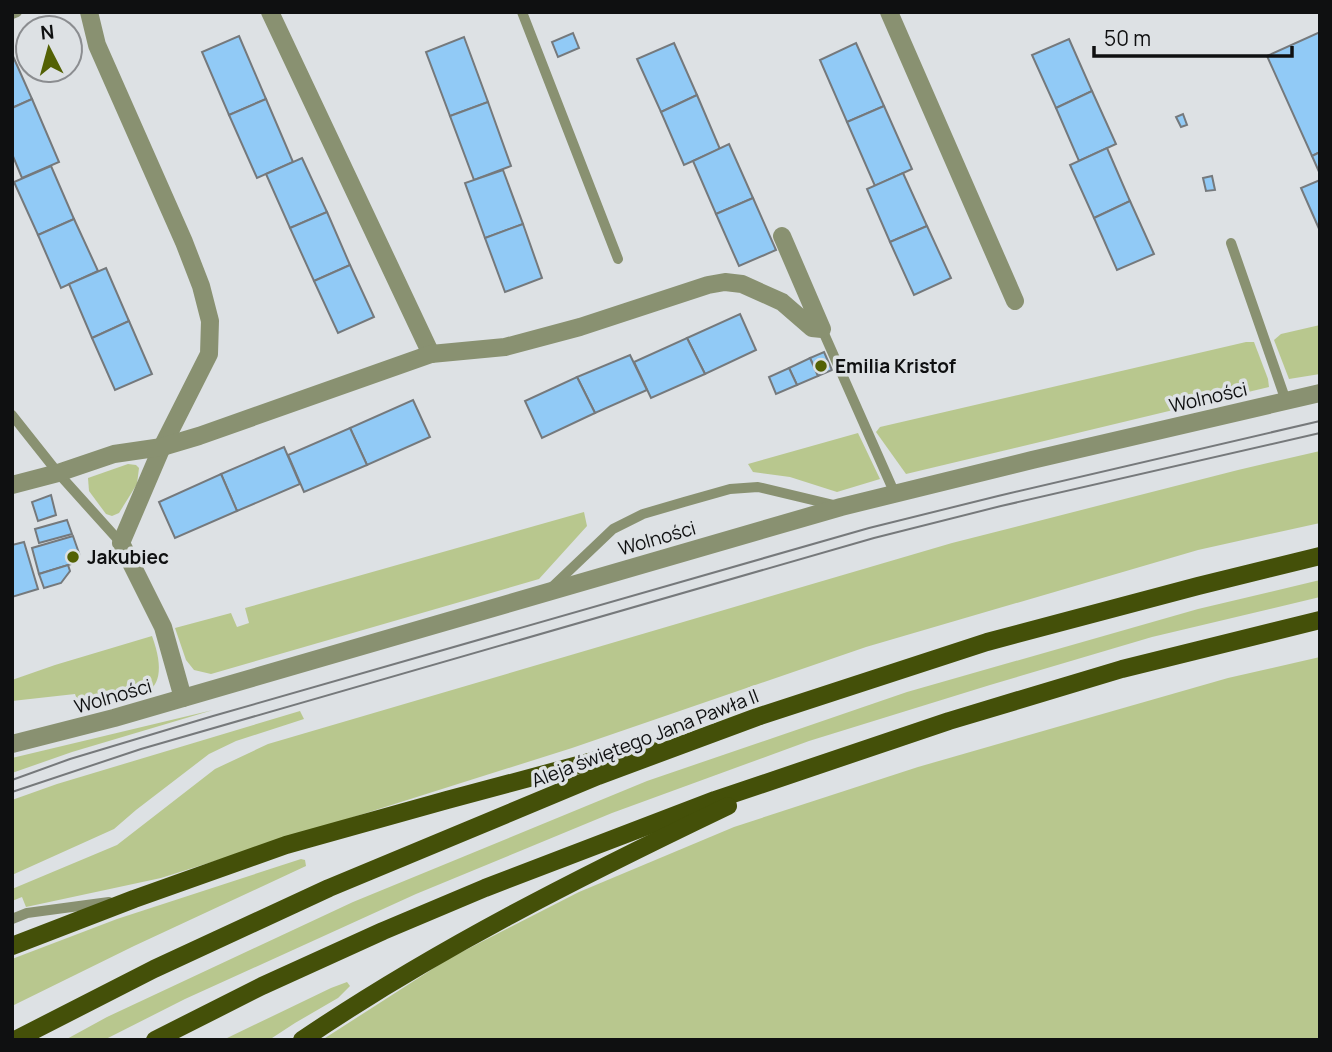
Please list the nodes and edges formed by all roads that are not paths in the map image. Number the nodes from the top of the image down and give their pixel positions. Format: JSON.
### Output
{"nodes":[{"id":1,"x":89,"y":12,"type":"edge"},
{"id":2,"x":270,"y":12,"type":"edge"},
{"id":3,"x":522,"y":12,"type":"edge"},
{"id":4,"x":889,"y":12,"type":"edge"},
{"id":5,"x":782,"y":236,"type":"dead end"},
{"id":6,"x":1231,"y":243,"type":"dead end"},
{"id":7,"x":618,"y":259,"type":"dead end"},
{"id":8,"x":1015,"y":301,"type":"dead end"},
{"id":9,"x":822,"y":329,"type":"junction"},
{"id":10,"x":431,"y":354,"type":"junction"},
{"id":11,"x":1320,"y":393,"type":"edge"},
{"id":12,"x":1286,"y":401,"type":"junction"},
{"id":13,"x":12,"y":415,"type":"edge"},
{"id":14,"x":162,"y":447,"type":"junction"},
{"id":15,"x":58,"y":473,"type":"junction"},
{"id":16,"x":12,"y":485,"type":"edge"},
{"id":17,"x":895,"y":494,"type":"junction"},
{"id":18,"x":841,"y":507,"type":"junction"},
{"id":19,"x":121,"y":543,"type":"junction"},
{"id":20,"x":1320,"y":556,"type":"edge"},
{"id":21,"x":547,"y":591,"type":"junction"},
{"id":22,"x":1320,"y":620,"type":"edge"},
{"id":23,"x":183,"y":698,"type":"junction"},
{"id":24,"x":757,"y":718,"type":"junction"},
{"id":25,"x":12,"y":744,"type":"edge"},
{"id":26,"x":804,"y":769,"type":"junction"},
{"id":27,"x":135,"y":899,"type":"junction"},
{"id":28,"x":12,"y":919,"type":"edge"},
{"id":29,"x":12,"y":946,"type":"edge"},
{"id":30,"x":15,"y":1040,"type":"edge"},
{"id":31,"x":155,"y":1040,"type":"edge"},
{"id":32,"x":302,"y":1040,"type":"edge"}],
"edges":[{"from":1,"to":14,"type":"street"},
{"from":2,"to":10,"type":"street"},
{"from":3,"to":7,"type":"lane"},
{"from":4,"to":8,"type":"street"},
{"from":5,"to":9,"type":"street"},
{"from":6,"to":12,"type":"lane"},
{"from":9,"to":10,"type":"street"},
{"from":9,"to":17,"type":"lane"},
{"from":10,"to":14,"type":"street"},
{"from":11,"to":12,"type":"street","name":"Wolności"},
{"from":12,"to":17,"type":"street","name":"Wolności"},
{"from":13,"to":15,"type":"lane"},
{"from":14,"to":15,"type":"street"},
{"from":14,"to":19,"type":"street"},
{"from":15,"to":16,"type":"street"},
{"from":15,"to":19,"type":"lane"},
{"from":17,"to":18,"type":"street","name":"Wolności"},
{"from":18,"to":21,"type":"street","name":"Wolności"},
{"from":18,"to":21,"type":"lane"},
{"from":19,"to":23,"type":"street"},
{"from":20,"to":24,"type":"main road","name":"Aleja świętego Jana Pawła II"},
{"from":21,"to":23,"type":"street","name":"Wolności"},
{"from":22,"to":26,"type":"main road"},
{"from":23,"to":25,"type":"street","name":"Wolności"},
{"from":24,"to":27,"type":"main road"},
{"from":24,"to":30,"type":"main road","name":"Aleja świętego Jana Pawła II"},
{"from":26,"to":31,"type":"main road"},
{"from":26,"to":32,"type":"main road"},
{"from":27,"to":28,"type":"lane"},
{"from":27,"to":29,"type":"main road"}]}
